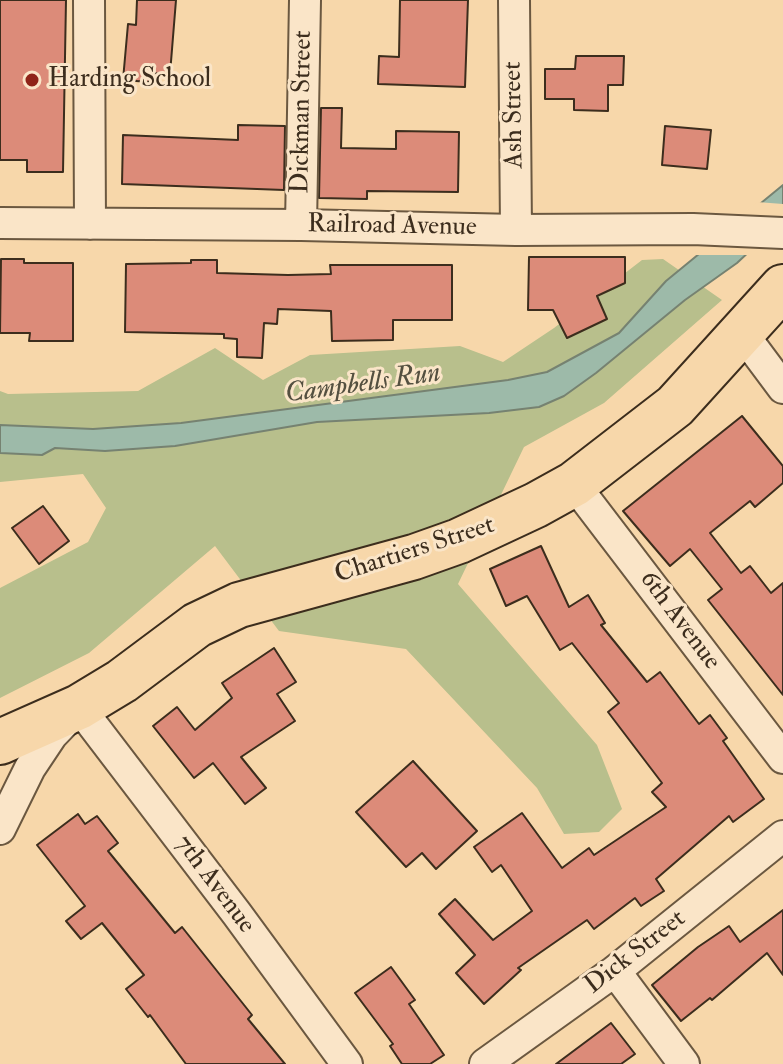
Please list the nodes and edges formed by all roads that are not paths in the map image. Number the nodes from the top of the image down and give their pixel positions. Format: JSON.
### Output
{"nodes":[{"id":1,"x":89,"y":0,"type":"edge"},
{"id":2,"x":305,"y":0,"type":"edge"},
{"id":3,"x":514,"y":0,"type":"edge"},
{"id":4,"x":0,"y":223,"type":"edge"},
{"id":5,"x":90,"y":224,"type":"junction"},
{"id":6,"x":301,"y":225,"type":"junction"},
{"id":7,"x":516,"y":230,"type":"junction"},
{"id":8,"x":783,"y":233,"type":"edge"},
{"id":9,"x":783,"y":287,"type":"edge"},
{"id":10,"x":742,"y":333,"type":"junction"},
{"id":11,"x":783,"y":388,"type":"edge"},
{"id":12,"x":574,"y":484,"type":"junction"},
{"id":13,"x":79,"y":707,"type":"junction"},
{"id":14,"x":0,"y":742,"type":"edge"},
{"id":15,"x":783,"y":758,"type":"edge"},
{"id":16,"x":0,"y":829,"type":"edge"},
{"id":17,"x":783,"y":836,"type":"edge"},
{"id":18,"x":615,"y":971,"type":"junction"},
{"id":19,"x":347,"y":1064,"type":"edge"},
{"id":20,"x":485,"y":1064,"type":"edge"},
{"id":21,"x":684,"y":1064,"type":"edge"}],
"edges":[{"from":1,"to":5,"type":"street"},
{"from":2,"to":6,"type":"street","name":"Dickman Street"},
{"from":3,"to":7,"type":"street","name":"Ash Street"},
{"from":4,"to":5,"type":"street","name":"Railroad Avenue"},
{"from":5,"to":6,"type":"street","name":"Railroad Avenue"},
{"from":6,"to":7,"type":"street","name":"Railroad Avenue"},
{"from":7,"to":8,"type":"street","name":"Railroad Avenue"},
{"from":9,"to":10,"type":"main road","name":"Chartiers Street"},
{"from":10,"to":11,"type":"street"},
{"from":10,"to":12,"type":"main road","name":"Chartiers Street"},
{"from":12,"to":13,"type":"main road","name":"Chartiers Street"},
{"from":12,"to":15,"type":"street","name":"6th Avenue"},
{"from":13,"to":14,"type":"main road","name":"Chartiers Street"},
{"from":13,"to":16,"type":"street"},
{"from":13,"to":19,"type":"street","name":"7th Avenue"},
{"from":17,"to":18,"type":"street","name":"Dick Street"},
{"from":18,"to":20,"type":"street","name":"Dick Street"},
{"from":18,"to":21,"type":"street"}]}
